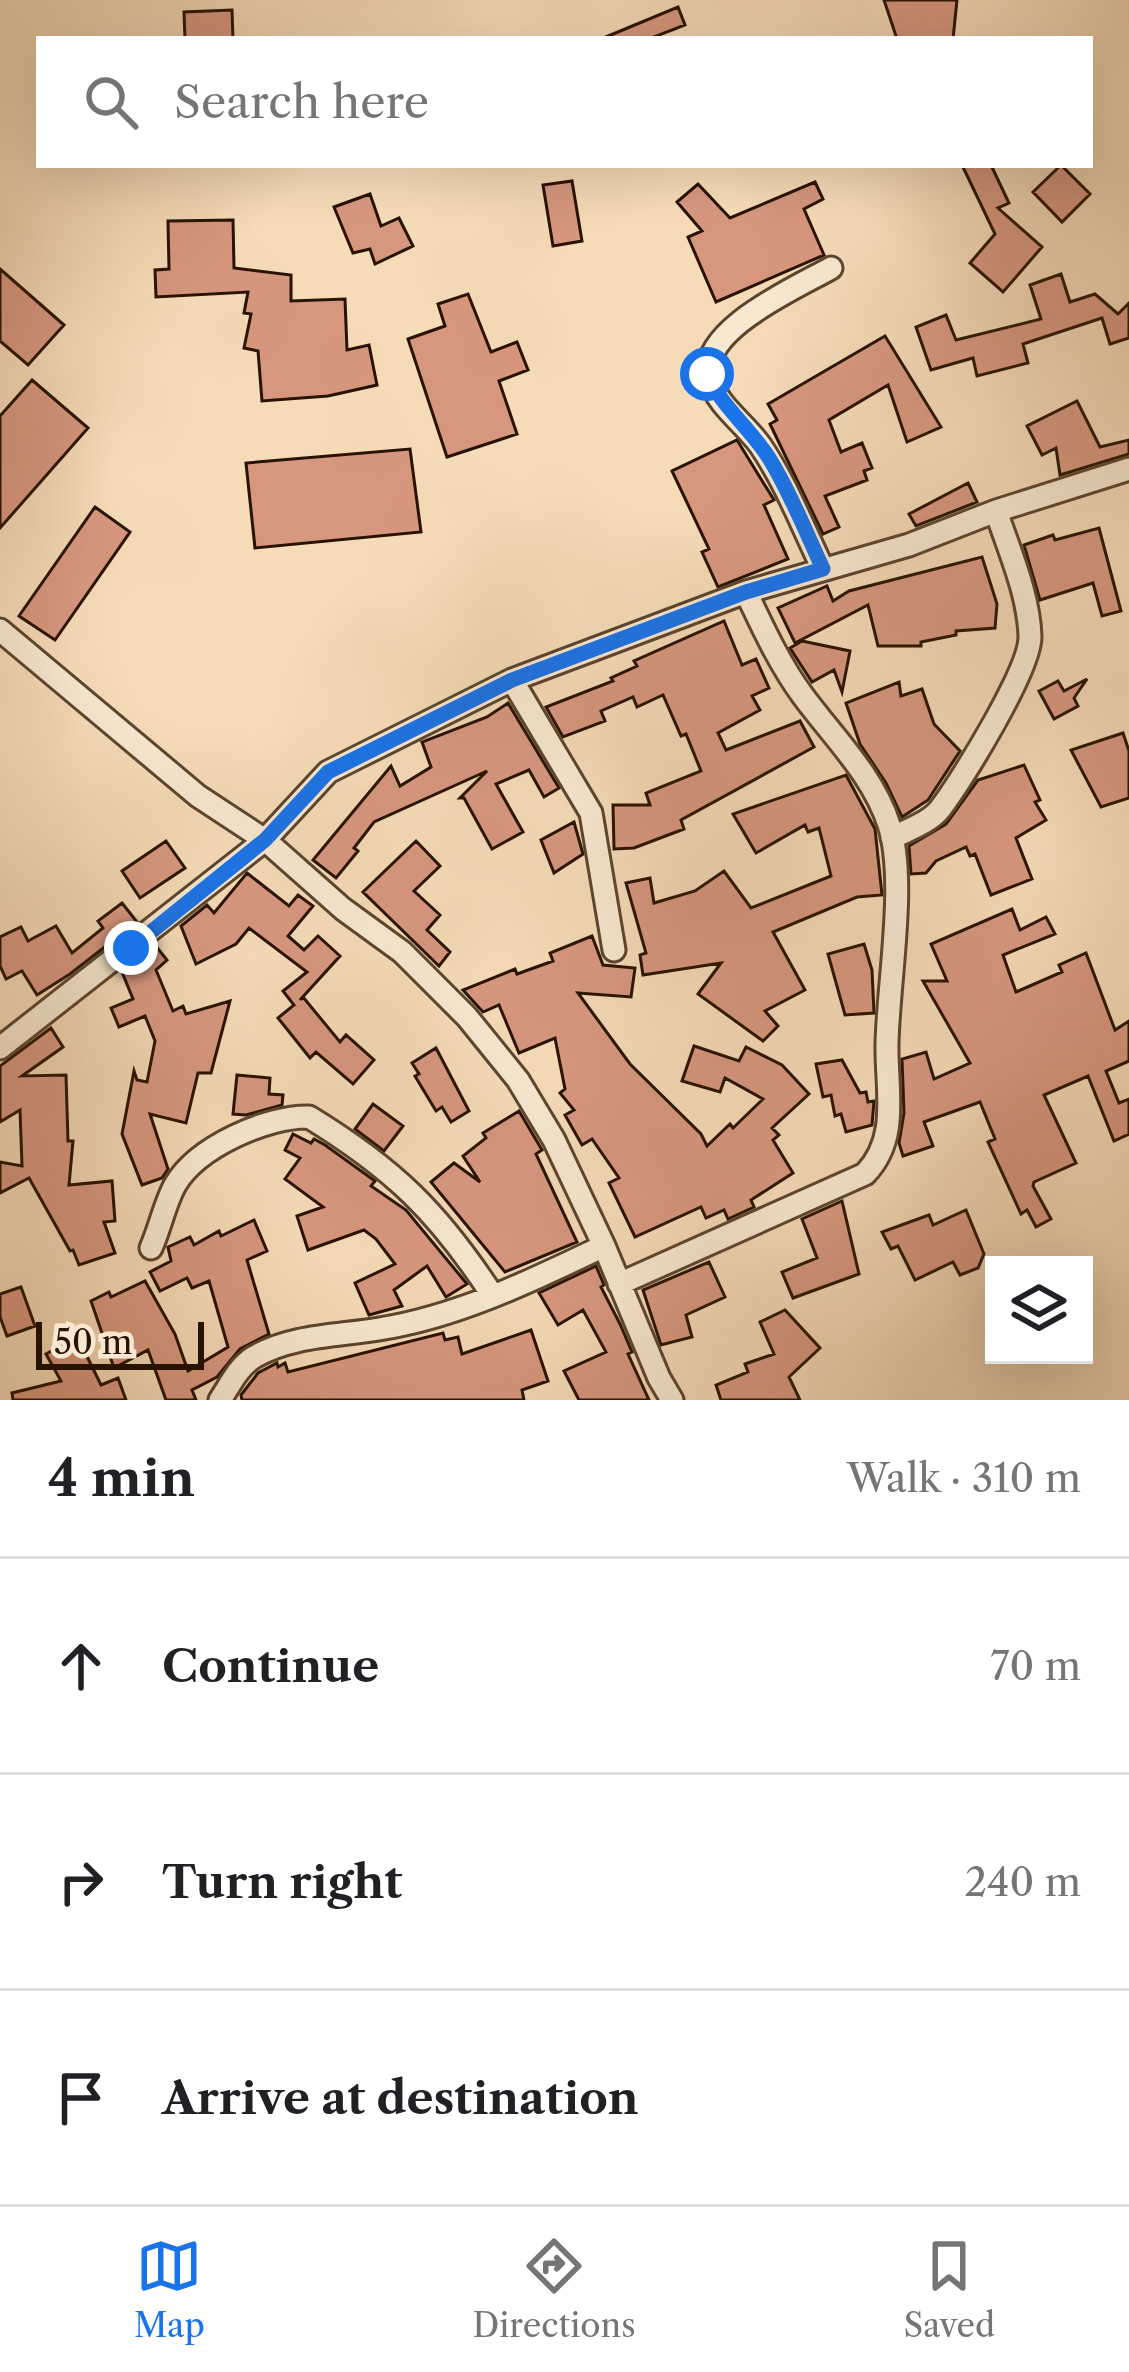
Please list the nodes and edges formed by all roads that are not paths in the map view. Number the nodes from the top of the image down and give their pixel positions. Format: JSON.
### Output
{"nodes":[{"id":1,"x":831,"y":268,"type":"dead end"},
{"id":2,"x":1129,"y":469,"type":"edge"},
{"id":3,"x":997,"y":511,"type":"junction"},
{"id":4,"x":823,"y":569,"type":"junction"},
{"id":5,"x":746,"y":592,"type":"junction"},
{"id":6,"x":0,"y":630,"type":"edge"},
{"id":7,"x":512,"y":680,"type":"junction"},
{"id":8,"x":892,"y":838,"type":"junction"},
{"id":9,"x":265,"y":840,"type":"junction"},
{"id":10,"x":614,"y":950,"type":"dead end"},
{"id":11,"x":0,"y":1048,"type":"edge"},
{"id":12,"x":604,"y":1246,"type":"junction"},
{"id":13,"x":151,"y":1248,"type":"dead end"},
{"id":14,"x":619,"y":1284,"type":"junction"},
{"id":15,"x":493,"y":1296,"type":"junction"},
{"id":16,"x":220,"y":1400,"type":"edge"},
{"id":17,"x":672,"y":1400,"type":"edge"}],
"edges":[{"from":1,"to":4,"type":"street"},
{"from":2,"to":3,"type":"street"},
{"from":3,"to":4,"type":"street"},
{"from":3,"to":8,"type":"street"},
{"from":4,"to":5,"type":"street"},
{"from":5,"to":7,"type":"street"},
{"from":5,"to":8,"type":"street"},
{"from":6,"to":9,"type":"street"},
{"from":7,"to":9,"type":"street"},
{"from":7,"to":10,"type":"street"},
{"from":8,"to":14,"type":"street"},
{"from":9,"to":11,"type":"street"},
{"from":9,"to":12,"type":"street"},
{"from":12,"to":14,"type":"street"},
{"from":12,"to":15,"type":"street"},
{"from":13,"to":15,"type":"street"},
{"from":14,"to":17,"type":"street"},
{"from":15,"to":16,"type":"street"}]}
